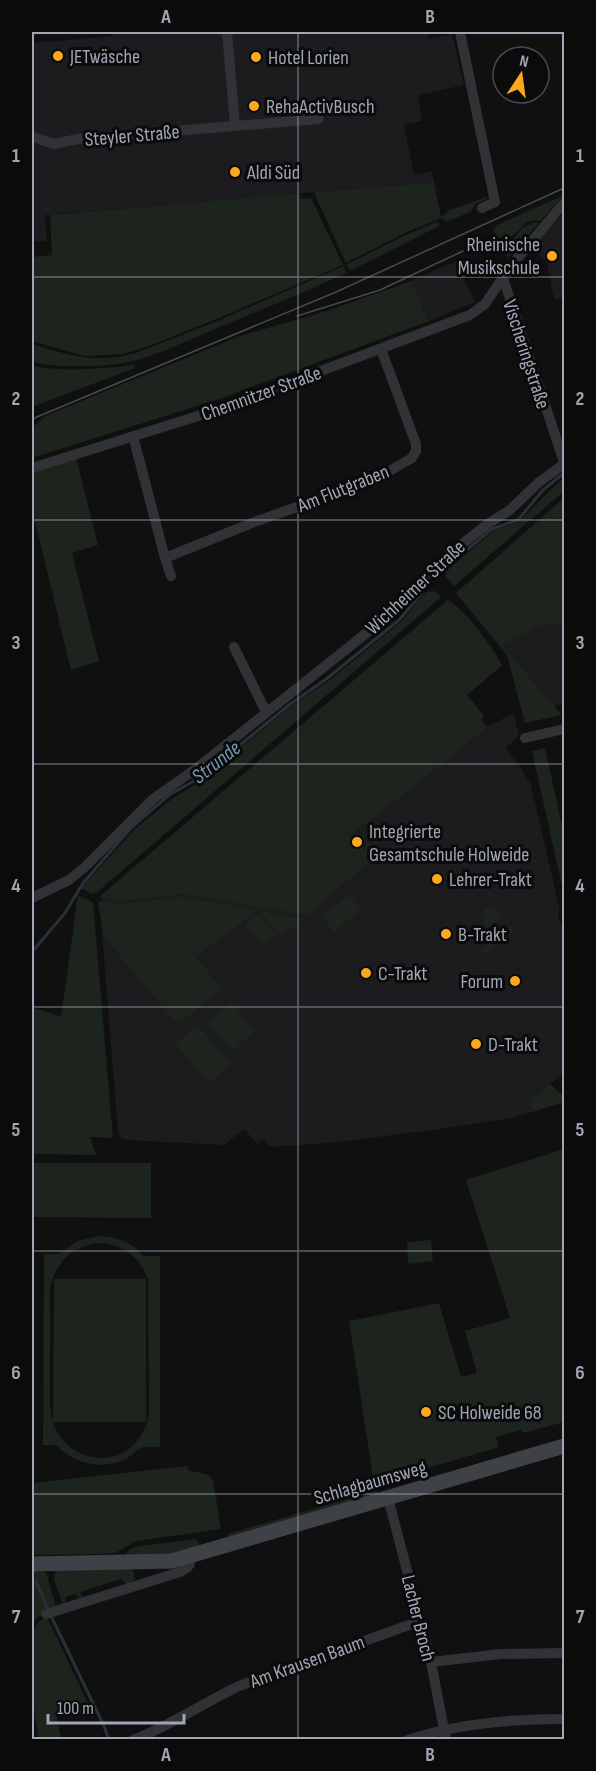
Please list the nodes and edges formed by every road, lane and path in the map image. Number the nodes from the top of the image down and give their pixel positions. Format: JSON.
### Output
{"nodes":[{"id":1,"x":227,"y":32,"type":"edge"},
{"id":2,"x":460,"y":32,"type":"edge"},
{"id":3,"x":319,"y":119,"type":"dead end"},
{"id":4,"x":235,"y":126,"type":"junction"},
{"id":5,"x":32,"y":135,"type":"edge"},
{"id":6,"x":564,"y":203,"type":"edge"},
{"id":7,"x":482,"y":208,"type":"dead end"},
{"id":8,"x":504,"y":276,"type":"junction"},
{"id":9,"x":509,"y":300,"type":"junction"},
{"id":10,"x":485,"y":304,"type":"junction"},
{"id":11,"x":381,"y":349,"type":"junction"},
{"id":12,"x":133,"y":436,"type":"junction"},
{"id":13,"x":564,"y":463,"type":"edge"},
{"id":14,"x":32,"y":468,"type":"edge"},
{"id":15,"x":165,"y":558,"type":"junction"},
{"id":16,"x":171,"y":576,"type":"dead end"},
{"id":17,"x":234,"y":647,"type":"dead end"},
{"id":18,"x":266,"y":712,"type":"junction"},
{"id":19,"x":564,"y":729,"type":"edge"},
{"id":20,"x":525,"y":738,"type":"dead end"},
{"id":21,"x":32,"y":898,"type":"edge"},
{"id":22,"x":564,"y":1446,"type":"edge"},
{"id":23,"x":388,"y":1498,"type":"junction"},
{"id":24,"x":188,"y":1557,"type":"junction"},
{"id":25,"x":32,"y":1564,"type":"edge"},
{"id":26,"x":49,"y":1612,"type":"dead end"},
{"id":27,"x":420,"y":1621,"type":"junction"},
{"id":28,"x":564,"y":1653,"type":"edge"},
{"id":29,"x":431,"y":1662,"type":"junction"},
{"id":30,"x":564,"y":1719,"type":"edge"},
{"id":31,"x":446,"y":1734,"type":"edge"},
{"id":32,"x":156,"y":1736,"type":"edge"},
{"id":33,"x":133,"y":1740,"type":"edge"},
{"id":34,"x":408,"y":1740,"type":"edge"}],
"edges":[{"from":1,"to":4,"type":"street"},
{"from":2,"to":7,"type":"street"},
{"from":3,"to":4,"type":"street","name":"Steyler Straße"},
{"from":4,"to":5,"type":"street","name":"Steyler Straße"},
{"from":6,"to":8,"type":"street","name":"Chemnitzer Straße"},
{"from":8,"to":9,"type":"street","name":"Vischeringstraße"},
{"from":8,"to":10,"type":"street","name":"Chemnitzer Straße"},
{"from":9,"to":10,"type":"street","name":"Chemnitzer Straße"},
{"from":9,"to":13,"type":"street","name":"Vischeringstraße"},
{"from":10,"to":11,"type":"street","name":"Chemnitzer Straße"},
{"from":11,"to":12,"type":"street","name":"Chemnitzer Straße"},
{"from":11,"to":15,"type":"street","name":"Am Flutgraben"},
{"from":12,"to":14,"type":"street","name":"Chemnitzer Straße"},
{"from":12,"to":15,"type":"street"},
{"from":13,"to":18,"type":"street","name":"Wichheimer Straße"},
{"from":15,"to":16,"type":"street"},
{"from":17,"to":18,"type":"street"},
{"from":18,"to":21,"type":"street","name":"Wichheimer Straße"},
{"from":19,"to":20,"type":"street"},
{"from":22,"to":23,"type":"main road","name":"Schlagbaumsweg"},
{"from":23,"to":24,"type":"main road","name":"Schlagbaumsweg"},
{"from":23,"to":27,"type":"street","name":"Lacher Broch"},
{"from":24,"to":25,"type":"main road","name":"Schlagbaumsweg"},
{"from":24,"to":26,"type":"street","name":"Schlagbaumsweg"},
{"from":27,"to":29,"type":"street","name":"Lacher Broch"},
{"from":27,"to":32,"type":"street","name":"Am Krausen Baum"},
{"from":28,"to":29,"type":"street"},
{"from":29,"to":31,"type":"street","name":"Lacher Broch"},
{"from":30,"to":31,"type":"street"},
{"from":31,"to":34,"type":"street"},
{"from":32,"to":33,"type":"street","name":"Am Krausen Baum"}]}
